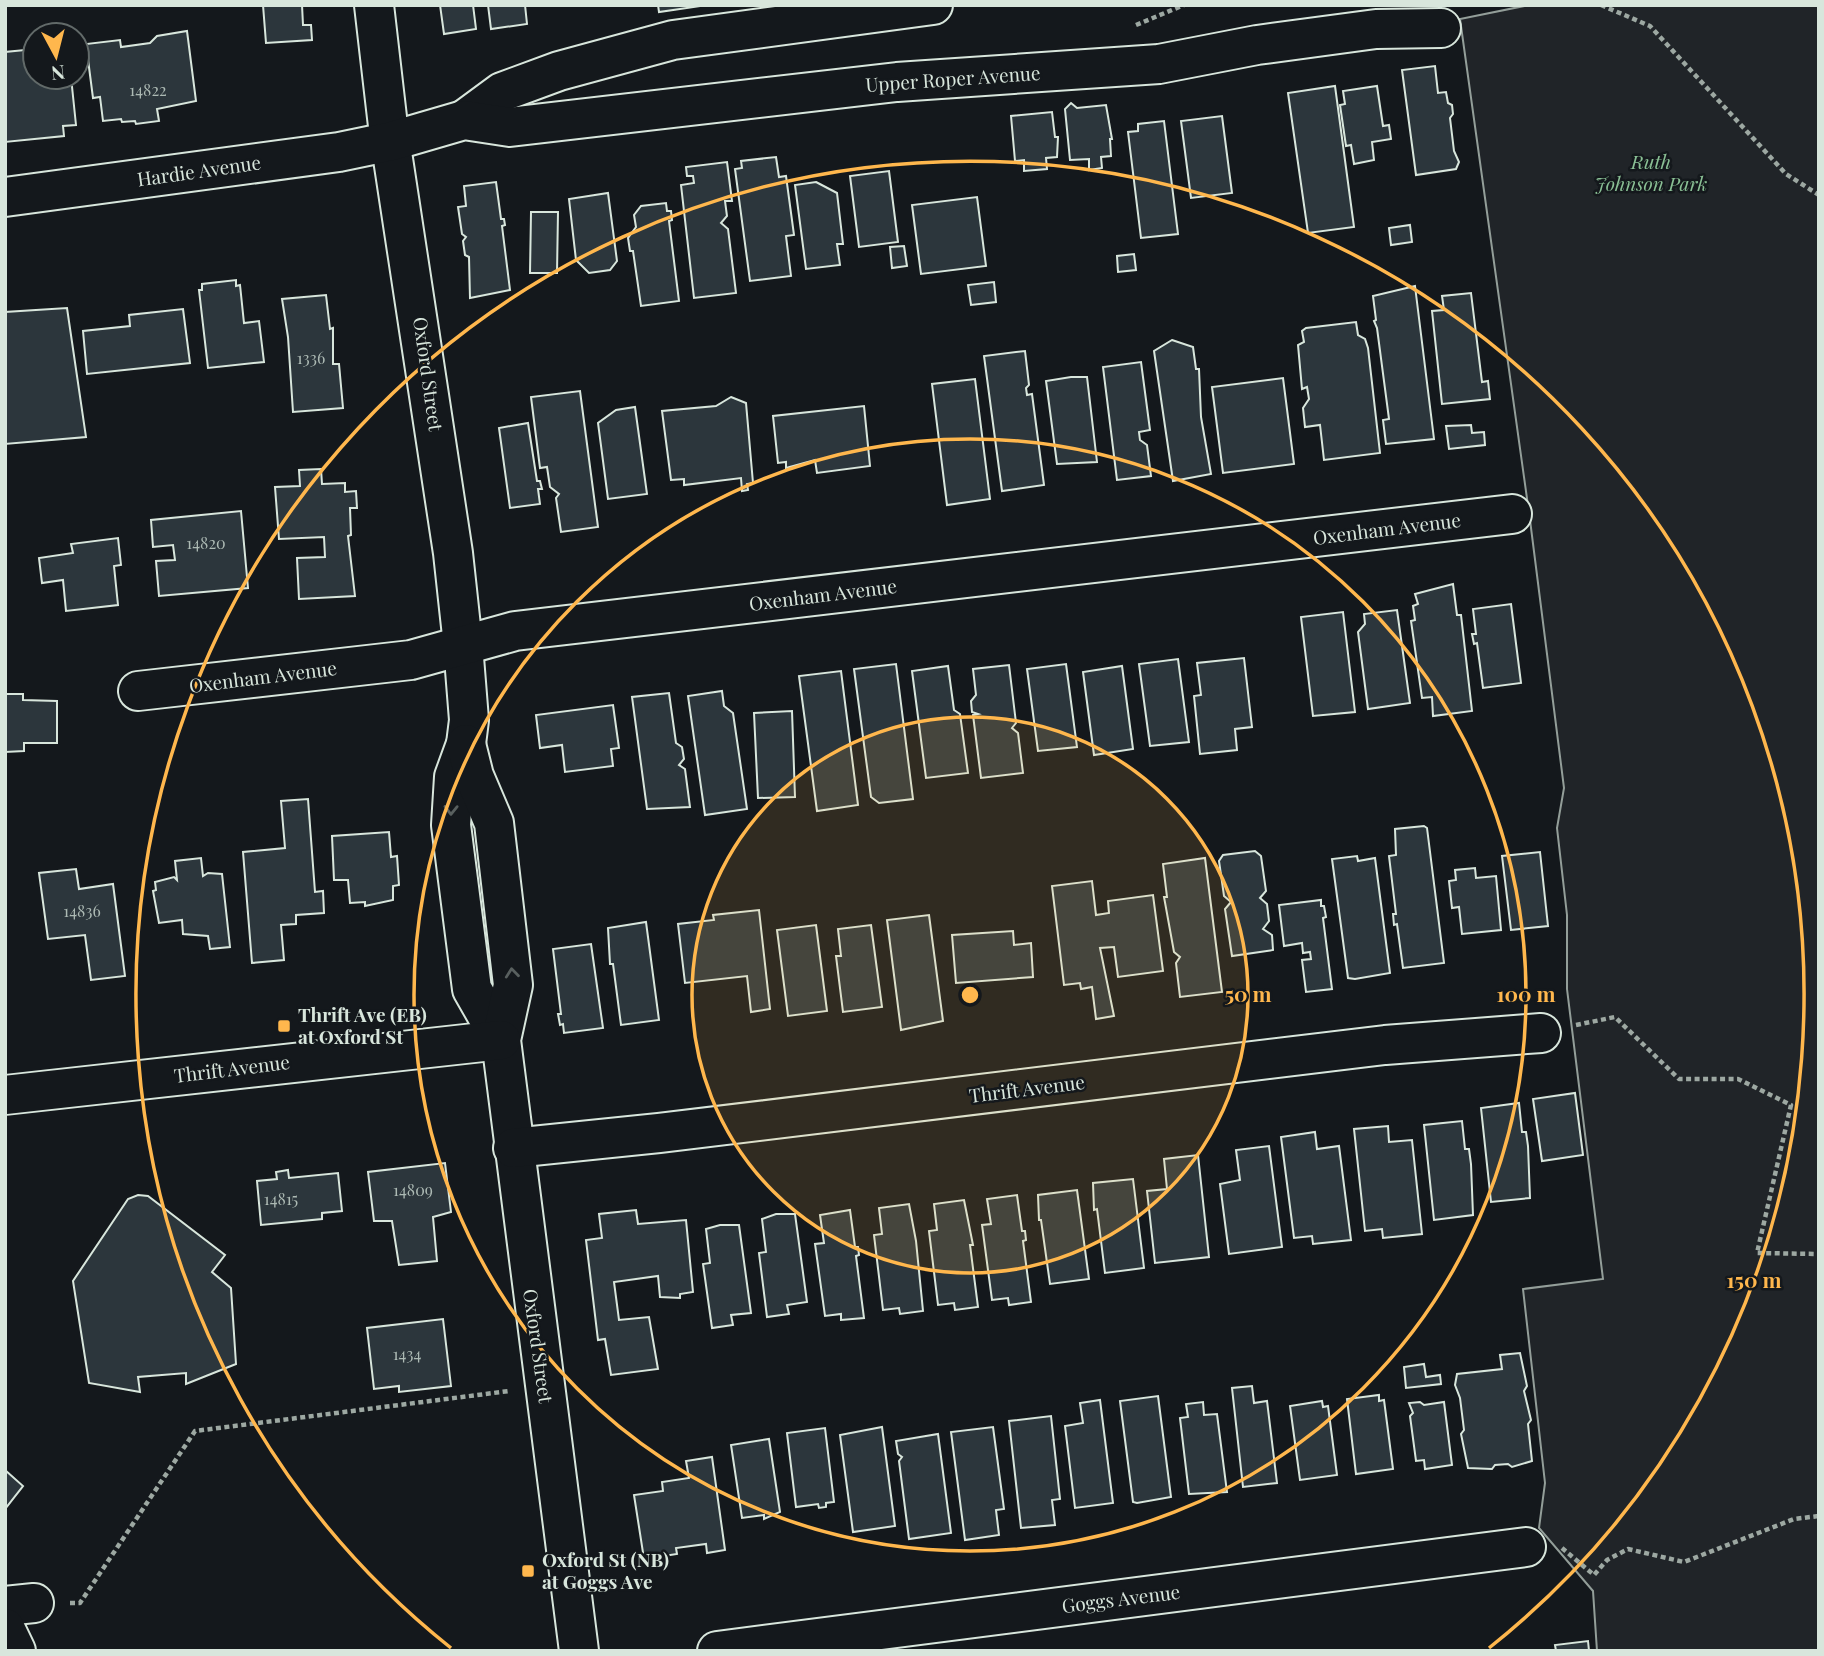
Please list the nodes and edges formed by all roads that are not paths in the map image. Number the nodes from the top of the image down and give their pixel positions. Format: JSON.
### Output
{"nodes":[{"id":1,"x":374,"y":5,"type":"edge"},
{"id":2,"x":933,"y":5,"type":"edge"},
{"id":3,"x":1441,"y":28,"type":"dead end"},
{"id":4,"x":464,"y":120,"type":"junction"},
{"id":5,"x":392,"y":141,"type":"junction"},
{"id":6,"x":5,"y":197,"type":"edge"},
{"id":7,"x":1512,"y":514,"type":"dead end"},
{"id":8,"x":463,"y":645,"type":"junction"},
{"id":9,"x":138,"y":691,"type":"dead end"},
{"id":10,"x":1541,"y":1033,"type":"dead end"},
{"id":11,"x":501,"y":1040,"type":"junction"},
{"id":12,"x":5,"y":1094,"type":"edge"},
{"id":13,"x":513,"y":1147,"type":"junction"},
{"id":14,"x":1526,"y":1547,"type":"dead end"},
{"id":15,"x":5,"y":1628,"type":"edge"},
{"id":16,"x":16,"y":1651,"type":"edge"},
{"id":17,"x":579,"y":1651,"type":"edge"},
{"id":18,"x":717,"y":1651,"type":"edge"}],
"edges":[{"from":1,"to":5,"type":"street","name":"Oxford Street"},
{"from":2,"to":4,"type":"street","name":"Upper Roper Avenue"},
{"from":3,"to":4,"type":"street","name":"Upper Roper Avenue"},
{"from":4,"to":5,"type":"street","name":"Upper Roper Avenue"},
{"from":5,"to":6,"type":"street","name":"Hardie Avenue"},
{"from":5,"to":8,"type":"street","name":"Oxford Street"},
{"from":7,"to":8,"type":"street","name":"Oxenham Avenue"},
{"from":8,"to":9,"type":"street","name":"Oxenham Avenue"},
{"from":8,"to":11,"type":"street","name":"Oxford Street"},
{"from":10,"to":13,"type":"street","name":"Thrift Avenue"},
{"from":11,"to":12,"type":"street","name":"Thrift Avenue"},
{"from":11,"to":13,"type":"street","name":"Oxford Street"},
{"from":13,"to":17,"type":"street","name":"Oxford Street"},
{"from":14,"to":18,"type":"street","name":"Goggs Avenue"},
{"from":15,"to":16,"type":"street"}]}
